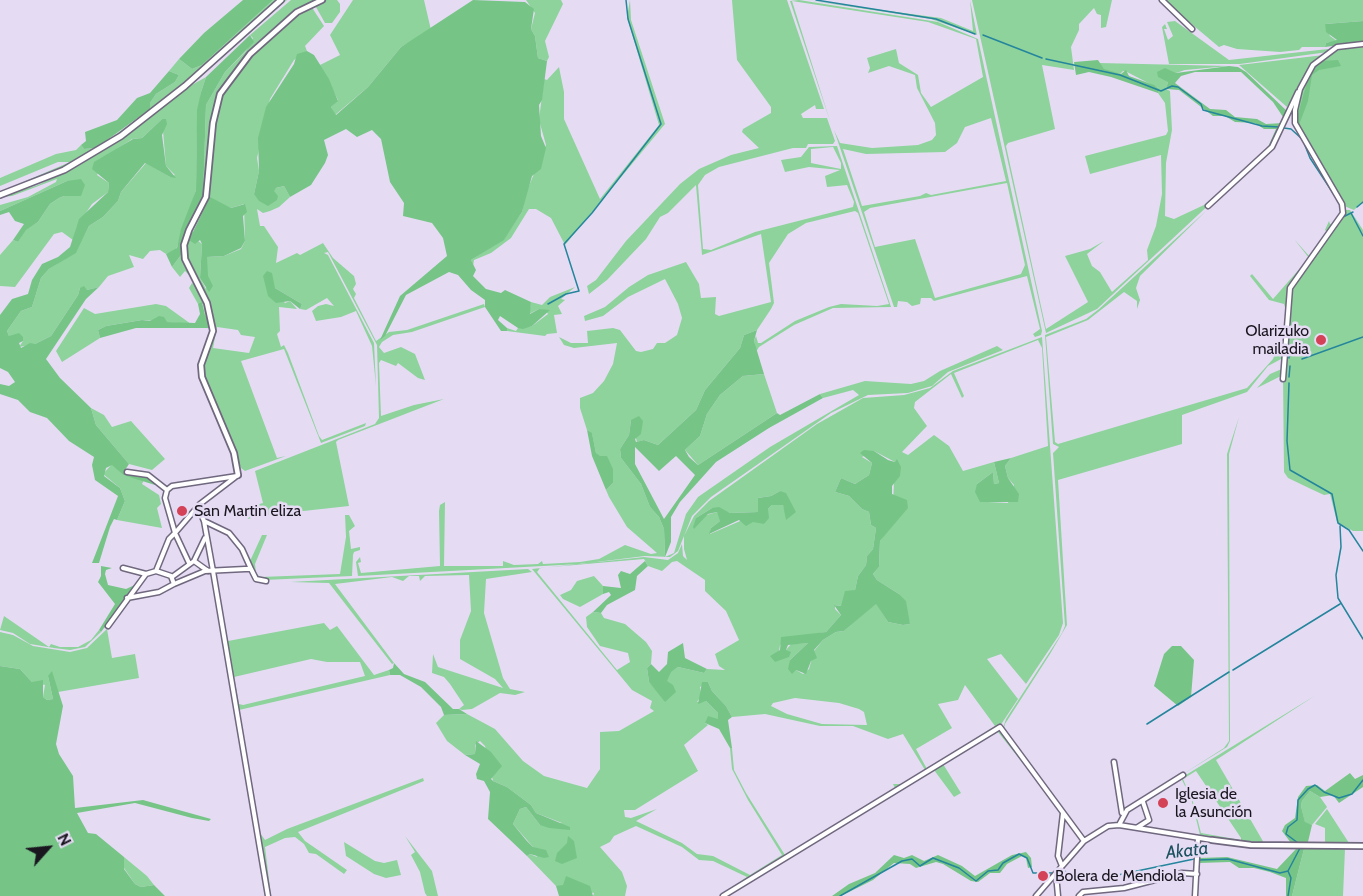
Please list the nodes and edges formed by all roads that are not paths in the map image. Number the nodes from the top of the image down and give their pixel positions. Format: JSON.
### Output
{"nodes":[{"id":1,"x":281,"y":0,"type":"edge"},
{"id":2,"x":322,"y":0,"type":"edge"},
{"id":3,"x":1162,"y":0,"type":"edge"},
{"id":4,"x":1192,"y":29,"type":"dead end"},
{"id":5,"x":1363,"y":44,"type":"edge"},
{"id":6,"x":1300,"y":89,"type":"junction"},
{"id":7,"x":0,"y":195,"type":"edge"},
{"id":8,"x":1208,"y":206,"type":"dead end"},
{"id":9,"x":1283,"y":379,"type":"dead end"},
{"id":10,"x":127,"y":472,"type":"dead end"},
{"id":11,"x":238,"y":475,"type":"junction"},
{"id":12,"x":167,"y":490,"type":"junction"},
{"id":13,"x":198,"y":507,"type":"junction"},
{"id":14,"x":204,"y":521,"type":"junction"},
{"id":15,"x":175,"y":533,"type":"junction"},
{"id":16,"x":206,"y":537,"type":"junction"},
{"id":17,"x":194,"y":561,"type":"junction"},
{"id":18,"x":189,"y":563,"type":"junction"},
{"id":19,"x":123,"y":568,"type":"dead end"},
{"id":20,"x":250,"y":569,"type":"junction"},
{"id":21,"x":156,"y":571,"type":"junction"},
{"id":22,"x":211,"y":571,"type":"junction"},
{"id":23,"x":146,"y":574,"type":"junction"},
{"id":24,"x":172,"y":578,"type":"junction"},
{"id":25,"x":266,"y":582,"type":"dead end"},
{"id":26,"x":174,"y":584,"type":"junction"},
{"id":27,"x":127,"y":598,"type":"junction"},
{"id":28,"x":108,"y":626,"type":"dead end"},
{"id":29,"x":1114,"y":762,"type":"dead end"},
{"id":30,"x":1183,"y":775,"type":"dead end"},
{"id":31,"x":1143,"y":802,"type":"junction"},
{"id":32,"x":1064,"y":812,"type":"junction"},
{"id":33,"x":1122,"y":814,"type":"junction"},
{"id":34,"x":1119,"y":825,"type":"junction"},
{"id":35,"x":1135,"y":828,"type":"junction"},
{"id":36,"x":1198,"y":838,"type":"junction"},
{"id":37,"x":1212,"y":840,"type":"joint"},
{"id":38,"x":1084,"y":841,"type":"junction"},
{"id":39,"x":1363,"y":846,"type":"edge"},
{"id":40,"x":1062,"y":866,"type":"junction"},
{"id":41,"x":1056,"y":874,"type":"junction"},
{"id":42,"x":1197,"y":874,"type":"junction"},
{"id":43,"x":1046,"y":885,"type":"junction"},
{"id":44,"x":268,"y":896,"type":"edge"},
{"id":45,"x":723,"y":896,"type":"edge"},
{"id":46,"x":1036,"y":896,"type":"edge"},
{"id":47,"x":1044,"y":896,"type":"edge"},
{"id":48,"x":1058,"y":896,"type":"edge"},
{"id":49,"x":1079,"y":896,"type":"edge"},
{"id":50,"x":1195,"y":896,"type":"edge"}],
"edges":[{"from":1,"to":7,"type":"main road"},
{"from":2,"to":11,"type":"street"},
{"from":3,"to":4,"type":"street"},
{"from":5,"to":6,"type":"street"},
{"from":6,"to":8,"type":"street"},
{"from":6,"to":9,"type":"street"},
{"from":10,"to":12,"type":"street"},
{"from":11,"to":12,"type":"street"},
{"from":11,"to":13,"type":"street"},
{"from":12,"to":15,"type":"street"},
{"from":13,"to":14,"type":"street"},
{"from":13,"to":15,"type":"street"},
{"from":14,"to":16,"type":"street"},
{"from":14,"to":20,"type":"street"},
{"from":15,"to":18,"type":"street"},
{"from":15,"to":21,"type":"street"},
{"from":16,"to":17,"type":"street"},
{"from":16,"to":22,"type":"street"},
{"from":17,"to":18,"type":"street"},
{"from":17,"to":22,"type":"street"},
{"from":18,"to":24,"type":"street"},
{"from":19,"to":23,"type":"street"},
{"from":20,"to":22,"type":"street"},
{"from":20,"to":25,"type":"street"},
{"from":21,"to":23,"type":"street"},
{"from":21,"to":24,"type":"street"},
{"from":22,"to":26,"type":"street"},
{"from":22,"to":44,"type":"street"},
{"from":23,"to":27,"type":"street"},
{"from":24,"to":26,"type":"street"},
{"from":26,"to":27,"type":"street"},
{"from":27,"to":28,"type":"street"},
{"from":29,"to":33,"type":"street"},
{"from":30,"to":31,"type":"street"},
{"from":31,"to":33,"type":"street"},
{"from":31,"to":35,"type":"street"},
{"from":32,"to":38,"type":"street"},
{"from":32,"to":40,"type":"street"},
{"from":32,"to":45,"type":"street"},
{"from":33,"to":34,"type":"street"},
{"from":34,"to":35,"type":"street"},
{"from":34,"to":38,"type":"street"},
{"from":35,"to":36,"type":"street"},
{"from":36,"to":37,"type":"street"},
{"from":36,"to":42,"type":"street"},
{"from":37,"to":39,"type":"street"},
{"from":38,"to":40,"type":"street"},
{"from":40,"to":41,"type":"street"},
{"from":41,"to":43,"type":"street"},
{"from":41,"to":48,"type":"street"},
{"from":42,"to":49,"type":"street"},
{"from":42,"to":50,"type":"street"},
{"from":43,"to":46,"type":"street"},
{"from":43,"to":47,"type":"street"}]}
